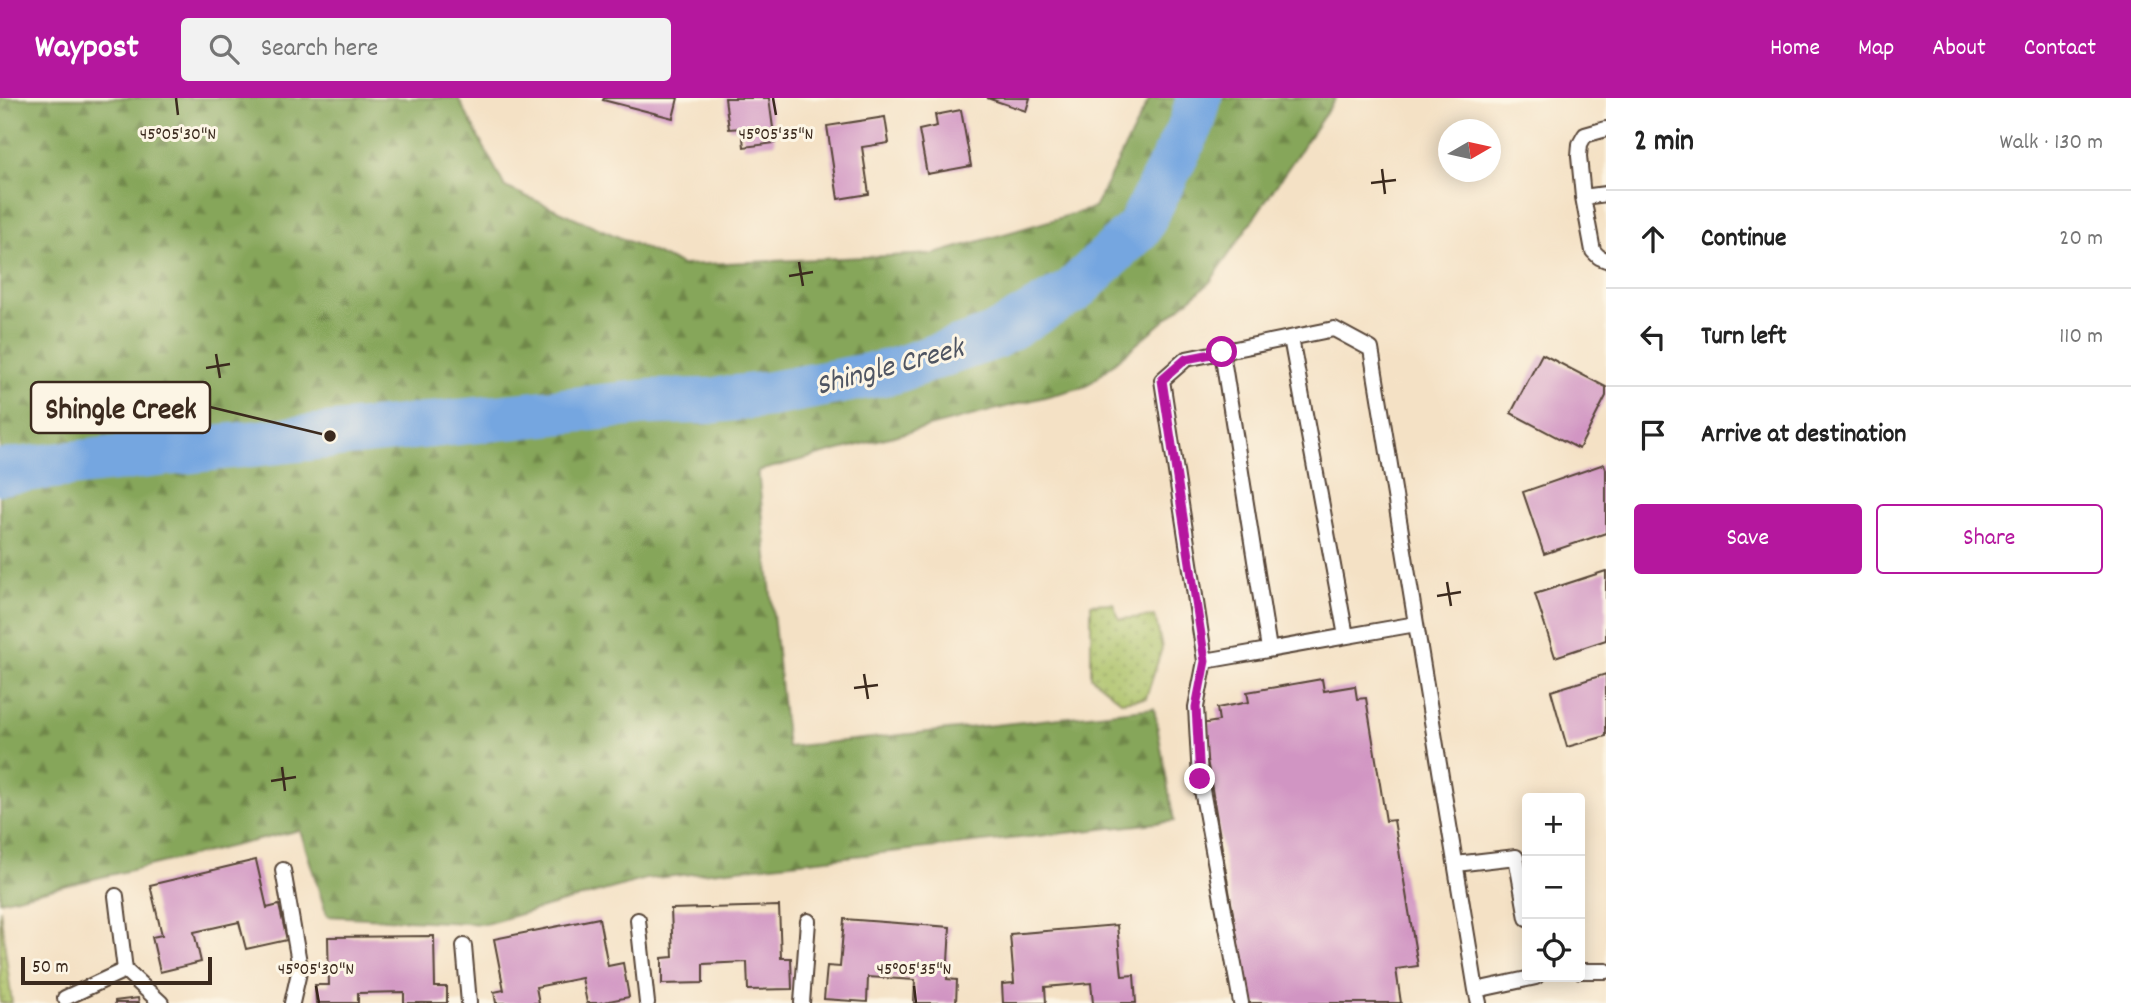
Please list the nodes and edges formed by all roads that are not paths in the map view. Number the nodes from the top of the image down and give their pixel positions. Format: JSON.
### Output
{"nodes":[{"id":1,"x":1606,"y":129,"type":"edge"},
{"id":2,"x":1606,"y":194,"type":"edge"},
{"id":3,"x":1583,"y":197,"type":"junction"},
{"id":4,"x":1606,"y":260,"type":"edge"},
{"id":5,"x":1291,"y":338,"type":"junction"},
{"id":6,"x":1222,"y":352,"type":"junction"},
{"id":7,"x":1416,"y":624,"type":"junction"},
{"id":8,"x":1346,"y":636,"type":"junction"},
{"id":9,"x":1269,"y":649,"type":"junction"},
{"id":10,"x":1205,"y":661,"type":"junction"},
{"id":11,"x":1456,"y":863,"type":"junction"},
{"id":12,"x":283,"y":870,"type":"dead end"},
{"id":13,"x":1522,"y":890,"type":"edge"},
{"id":14,"x":116,"y":896,"type":"dead end"},
{"id":15,"x":638,"y":920,"type":"dead end"},
{"id":16,"x":808,"y":921,"type":"dead end"},
{"id":17,"x":464,"y":946,"type":"dead end"},
{"id":18,"x":125,"y":970,"type":"junction"},
{"id":19,"x":1585,"y":971,"type":"edge"},
{"id":20,"x":1606,"y":971,"type":"edge"},
{"id":21,"x":1522,"y":982,"type":"edge"},
{"id":22,"x":1477,"y":996,"type":"edge"},
{"id":23,"x":65,"y":998,"type":"dead end"},
{"id":24,"x":161,"y":1003,"type":"edge"},
{"id":25,"x":292,"y":1003,"type":"edge"},
{"id":26,"x":469,"y":1003,"type":"edge"},
{"id":27,"x":647,"y":1003,"type":"edge"},
{"id":28,"x":802,"y":1003,"type":"edge"},
{"id":29,"x":1241,"y":1003,"type":"edge"}],
"edges":[{"from":1,"to":3,"type":"lane"},
{"from":2,"to":3,"type":"lane"},
{"from":3,"to":4,"type":"lane"},
{"from":5,"to":6,"type":"lane"},
{"from":5,"to":7,"type":"lane"},
{"from":5,"to":8,"type":"lane"},
{"from":6,"to":9,"type":"lane"},
{"from":6,"to":10,"type":"lane"},
{"from":7,"to":8,"type":"lane"},
{"from":7,"to":11,"type":"lane"},
{"from":8,"to":9,"type":"lane"},
{"from":9,"to":10,"type":"lane"},
{"from":10,"to":29,"type":"lane"},
{"from":11,"to":13,"type":"lane"},
{"from":11,"to":22,"type":"lane"},
{"from":12,"to":25,"type":"lane"},
{"from":14,"to":18,"type":"lane"},
{"from":15,"to":27,"type":"lane"},
{"from":16,"to":28,"type":"lane"},
{"from":17,"to":26,"type":"lane"},
{"from":18,"to":23,"type":"lane"},
{"from":18,"to":24,"type":"lane"},
{"from":19,"to":20,"type":"lane"},
{"from":21,"to":22,"type":"lane"}]}
